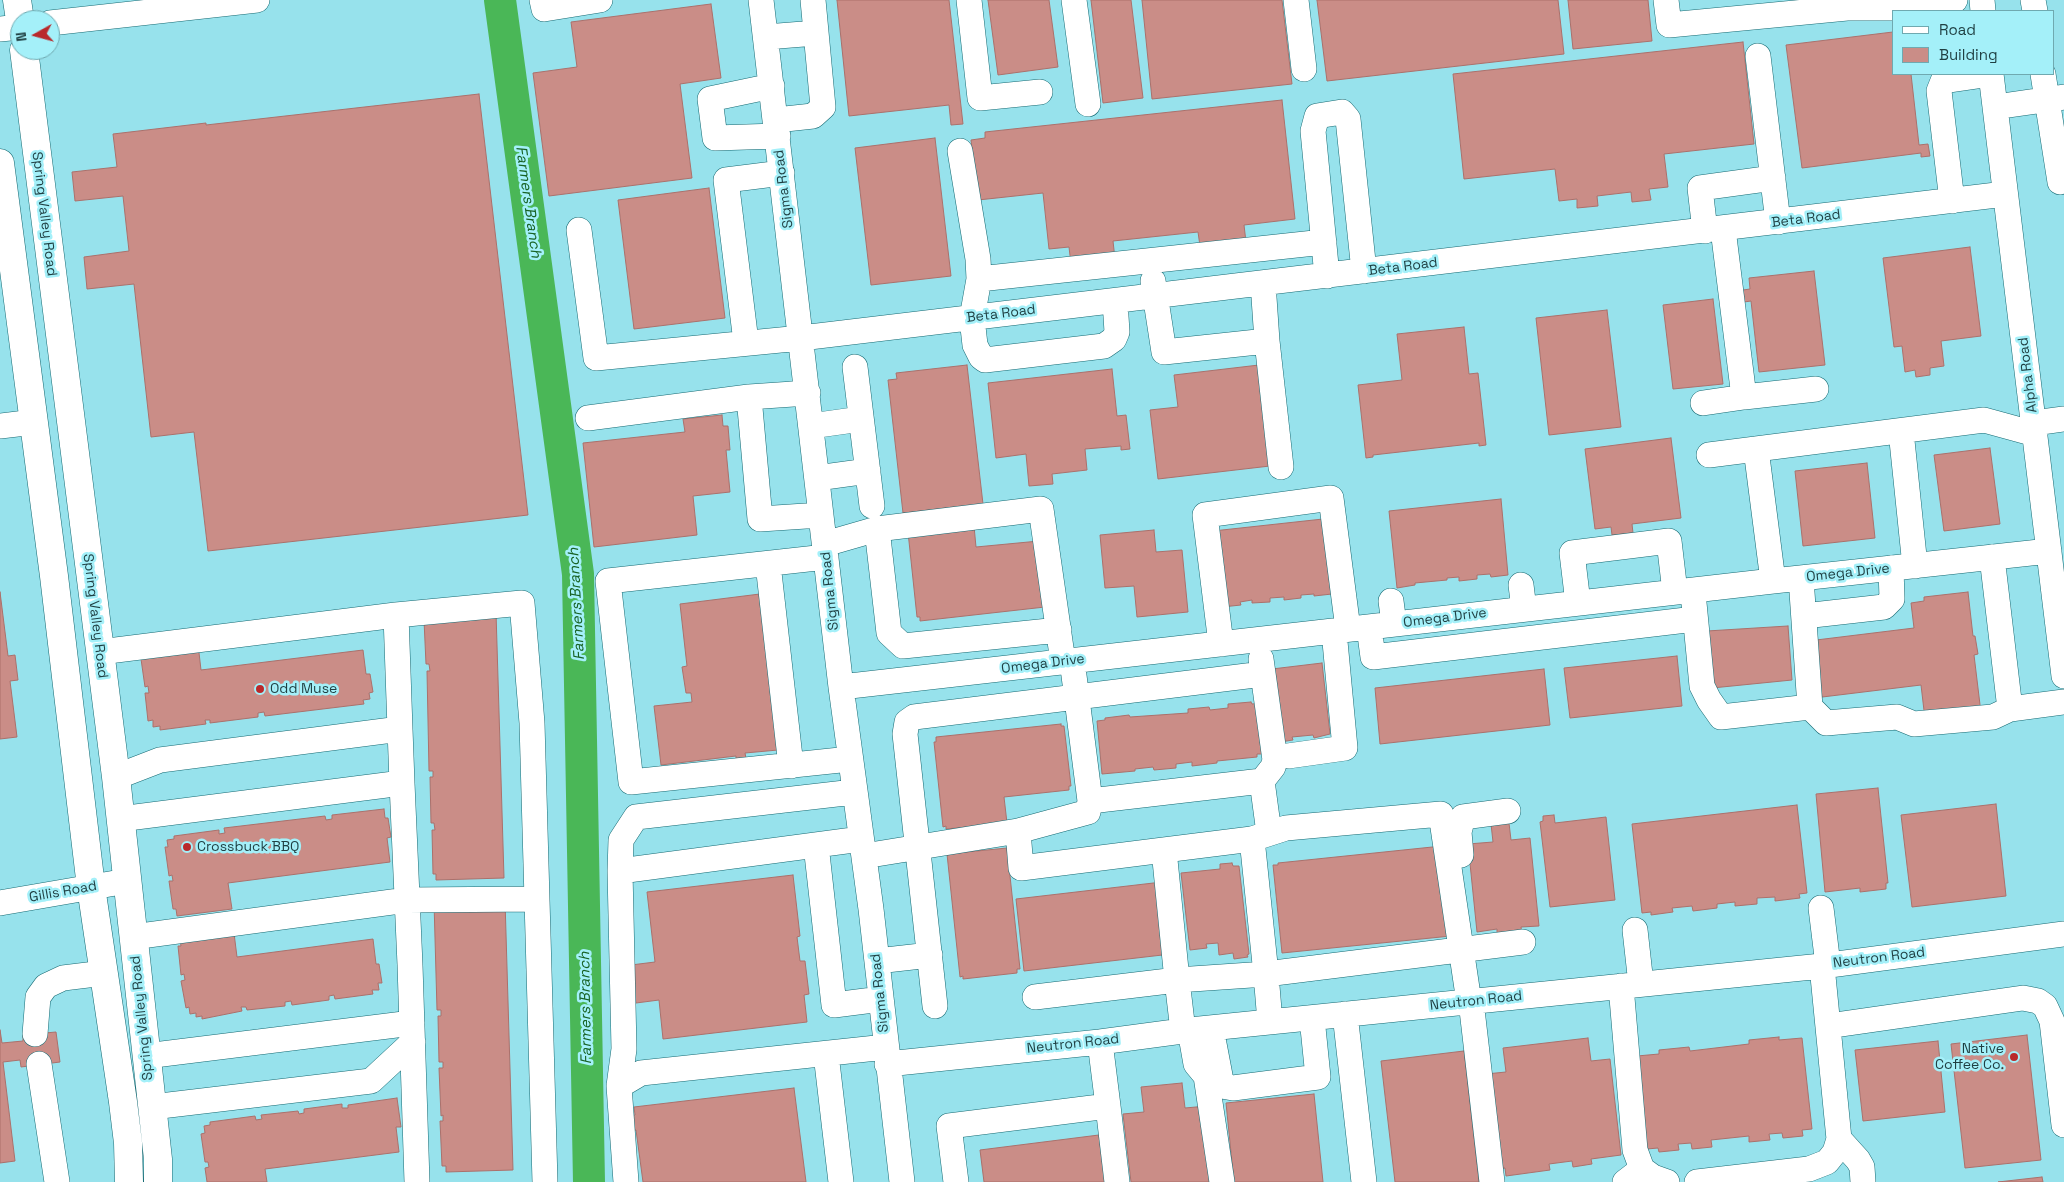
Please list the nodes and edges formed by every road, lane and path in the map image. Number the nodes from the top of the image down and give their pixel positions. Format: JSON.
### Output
{"nodes":[{"id":1,"x":257,"y":0,"type":"edge"},
{"id":2,"x":542,"y":0,"type":"edge"},
{"id":3,"x":600,"y":0,"type":"edge"},
{"id":4,"x":762,"y":0,"type":"edge"},
{"id":5,"x":813,"y":0,"type":"edge"},
{"id":6,"x":969,"y":0,"type":"edge"},
{"id":7,"x":1074,"y":0,"type":"edge"},
{"id":8,"x":1296,"y":0,"type":"edge"},
{"id":9,"x":1666,"y":0,"type":"edge"},
{"id":10,"x":1939,"y":1,"type":"edge"},
{"id":11,"x":216,"y":2,"type":"edge"},
{"id":12,"x":60,"y":22,"type":"edge"},
{"id":13,"x":816,"y":34,"type":"junction"},
{"id":14,"x":766,"y":37,"type":"junction"},
{"id":15,"x":1758,"y":56,"type":"dead end"},
{"id":16,"x":25,"y":60,"type":"edge"},
{"id":17,"x":1304,"y":69,"type":"dead end"},
{"id":18,"x":1975,"y":75,"type":"edge"},
{"id":19,"x":1991,"y":75,"type":"edge"},
{"id":20,"x":2044,"y":75,"type":"edge"},
{"id":21,"x":1942,"y":77,"type":"edge"},
{"id":22,"x":772,"y":86,"type":"junction"},
{"id":23,"x":1040,"y":92,"type":"dead end"},
{"id":24,"x":2056,"y":98,"type":"edge"},
{"id":25,"x":1088,"y":104,"type":"dead end"},
{"id":26,"x":1995,"y":107,"type":"junction"},
{"id":27,"x":777,"y":128,"type":"junction"},
{"id":28,"x":960,"y":151,"type":"dead end"},
{"id":29,"x":0,"y":163,"type":"edge"},
{"id":30,"x":782,"y":173,"type":"junction"},
{"id":31,"x":1773,"y":178,"type":"junction"},
{"id":32,"x":2060,"y":182,"type":"dead end"},
{"id":33,"x":2005,"y":194,"type":"junction"},
{"id":34,"x":2,"y":198,"type":"edge"},
{"id":35,"x":1952,"y":201,"type":"junction"},
{"id":36,"x":1778,"y":222,"type":"junction"},
{"id":37,"x":578,"y":230,"type":"dead end"},
{"id":38,"x":1714,"y":230,"type":"junction"},
{"id":39,"x":1324,"y":242,"type":"junction"},
{"id":40,"x":1151,"y":261,"type":"junction"},
{"id":41,"x":1364,"y":271,"type":"junction"},
{"id":42,"x":1327,"y":276,"type":"junction"},
{"id":43,"x":979,"y":279,"type":"junction"},
{"id":44,"x":1262,"y":283,"type":"junction"},
{"id":45,"x":1155,"y":296,"type":"junction"},
{"id":46,"x":1114,"y":301,"type":"junction"},
{"id":47,"x":972,"y":318,"type":"junction"},
{"id":48,"x":801,"y":338,"type":"junction"},
{"id":49,"x":1268,"y":341,"type":"junction"},
{"id":50,"x":746,"y":342,"type":"junction"},
{"id":51,"x":854,"y":367,"type":"dead end"},
{"id":52,"x":1816,"y":389,"type":"dead end"},
{"id":53,"x":808,"y":392,"type":"junction"},
{"id":54,"x":748,"y":397,"type":"junction"},
{"id":55,"x":1744,"y":398,"type":"junction"},
{"id":56,"x":1703,"y":403,"type":"dead end"},
{"id":57,"x":588,"y":418,"type":"dead end"},
{"id":58,"x":861,"y":419,"type":"junction"},
{"id":59,"x":2064,"y":420,"type":"edge"},
{"id":60,"x":34,"y":422,"type":"junction"},
{"id":61,"x":0,"y":426,"type":"edge"},
{"id":62,"x":811,"y":426,"type":"junction"},
{"id":63,"x":2034,"y":429,"type":"junction"},
{"id":64,"x":1901,"y":430,"type":"junction"},
{"id":65,"x":1756,"y":449,"type":"junction"},
{"id":66,"x":1709,"y":455,"type":"dead end"},
{"id":67,"x":1281,"y":468,"type":"dead end"},
{"id":68,"x":868,"y":471,"type":"junction"},
{"id":69,"x":817,"y":478,"type":"junction"},
{"id":70,"x":821,"y":515,"type":"junction"},
{"id":71,"x":874,"y":518,"type":"junction"},
{"id":72,"x":826,"y":550,"type":"junction"},
{"id":73,"x":2049,"y":552,"type":"junction"},
{"id":74,"x":1992,"y":558,"type":"junction"},
{"id":75,"x":768,"y":564,"type":"junction"},
{"id":76,"x":1903,"y":567,"type":"junction"},
{"id":77,"x":90,"y":572,"type":"junction"},
{"id":78,"x":54,"y":576,"type":"junction"},
{"id":79,"x":1801,"y":578,"type":"junction"},
{"id":80,"x":1773,"y":581,"type":"junction"},
{"id":81,"x":1521,"y":585,"type":"dead end"},
{"id":82,"x":1679,"y":592,"type":"junction"},
{"id":83,"x":2059,"y":597,"type":"edge"},
{"id":84,"x":1578,"y":603,"type":"junction"},
{"id":85,"x":1524,"y":609,"type":"junction"},
{"id":86,"x":396,"y":615,"type":"junction"},
{"id":87,"x":1804,"y":616,"type":"junction"},
{"id":88,"x":1684,"y":620,"type":"junction"},
{"id":89,"x":1350,"y":629,"type":"junction"},
{"id":90,"x":1059,"y":630,"type":"junction"},
{"id":91,"x":1258,"y":640,"type":"junction"},
{"id":92,"x":1221,"y":644,"type":"junction"},
{"id":93,"x":100,"y":652,"type":"junction"},
{"id":94,"x":1067,"y":661,"type":"junction"},
{"id":95,"x":1263,"y":674,"type":"junction"},
{"id":96,"x":2064,"y":676,"type":"edge"},
{"id":97,"x":841,"y":687,"type":"junction"},
{"id":98,"x":1077,"y":696,"type":"junction"},
{"id":99,"x":2064,"y":702,"type":"edge"},
{"id":100,"x":1810,"y":707,"type":"junction"},
{"id":101,"x":2010,"y":709,"type":"junction"},
{"id":102,"x":400,"y":729,"type":"junction"},
{"id":103,"x":1288,"y":756,"type":"dead end"},
{"id":104,"x":850,"y":759,"type":"junction"},
{"id":105,"x":791,"y":766,"type":"junction"},
{"id":106,"x":116,"y":777,"type":"junction"},
{"id":107,"x":1262,"y":781,"type":"junction"},
{"id":108,"x":402,"y":783,"type":"junction"},
{"id":109,"x":854,"y":792,"type":"junction"},
{"id":110,"x":1090,"y":801,"type":"junction"},
{"id":111,"x":1508,"y":811,"type":"dead end"},
{"id":112,"x":120,"y":819,"type":"junction"},
{"id":113,"x":1018,"y":830,"type":"junction"},
{"id":114,"x":1261,"y":836,"type":"junction"},
{"id":115,"x":816,"y":845,"type":"junction"},
{"id":116,"x":862,"y":848,"type":"junction"},
{"id":117,"x":916,"y":849,"type":"junction"},
{"id":118,"x":1164,"y":850,"type":"junction"},
{"id":119,"x":620,"y":870,"type":"junction"},
{"id":120,"x":127,"y":881,"type":"junction"},
{"id":121,"x":91,"y":886,"type":"junction"},
{"id":122,"x":537,"y":899,"type":"junction"},
{"id":123,"x":407,"y":900,"type":"junction"},
{"id":124,"x":0,"y":903,"type":"edge"},
{"id":125,"x":1821,"y":908,"type":"dead end"},
{"id":126,"x":1635,"y":930,"type":"dead end"},
{"id":127,"x":2064,"y":934,"type":"edge"},
{"id":128,"x":133,"y":937,"type":"junction"},
{"id":129,"x":1523,"y":942,"type":"dead end"},
{"id":130,"x":1467,"y":950,"type":"junction"},
{"id":131,"x":930,"y":955,"type":"junction"},
{"id":132,"x":877,"y":962,"type":"junction"},
{"id":133,"x":1825,"y":965,"type":"junction"},
{"id":134,"x":104,"y":973,"type":"junction"},
{"id":135,"x":1266,"y":974,"type":"junction"},
{"id":136,"x":1177,"y":980,"type":"junction"},
{"id":137,"x":1631,"y":985,"type":"junction"},
{"id":138,"x":1035,"y":997,"type":"dead end"},
{"id":139,"x":880,"y":999,"type":"junction"},
{"id":140,"x":1470,"y":1002,"type":"junction"},
{"id":141,"x":935,"y":1006,"type":"dead end"},
{"id":142,"x":1345,"y":1014,"type":"junction"},
{"id":143,"x":1312,"y":1018,"type":"junction"},
{"id":144,"x":1270,"y":1022,"type":"junction"},
{"id":145,"x":1828,"y":1026,"type":"junction"},
{"id":146,"x":1195,"y":1030,"type":"junction"},
{"id":147,"x":412,"y":1032,"type":"junction"},
{"id":148,"x":35,"y":1034,"type":"dead end"},
{"id":149,"x":1100,"y":1042,"type":"junction"},
{"id":150,"x":826,"y":1054,"type":"junction"},
{"id":151,"x":886,"y":1055,"type":"junction"},
{"id":152,"x":146,"y":1056,"type":"junction"},
{"id":153,"x":39,"y":1064,"type":"dead end"},
{"id":154,"x":619,"y":1086,"type":"junction"},
{"id":155,"x":1108,"y":1106,"type":"junction"},
{"id":156,"x":152,"y":1107,"type":"junction"},
{"id":157,"x":2064,"y":1125,"type":"edge"},
{"id":158,"x":1839,"y":1139,"type":"junction"},
{"id":159,"x":1634,"y":1175,"type":"edge"},
{"id":160,"x":57,"y":1182,"type":"edge"},
{"id":161,"x":129,"y":1182,"type":"edge"},
{"id":162,"x":158,"y":1182,"type":"edge"},
{"id":163,"x":417,"y":1182,"type":"edge"},
{"id":164,"x":545,"y":1182,"type":"edge"},
{"id":165,"x":626,"y":1182,"type":"edge"},
{"id":166,"x":841,"y":1182,"type":"edge"},
{"id":167,"x":902,"y":1182,"type":"edge"},
{"id":168,"x":956,"y":1182,"type":"edge"},
{"id":169,"x":1118,"y":1182,"type":"edge"},
{"id":170,"x":1222,"y":1182,"type":"edge"},
{"id":171,"x":1364,"y":1182,"type":"edge"},
{"id":172,"x":1492,"y":1182,"type":"edge"},
{"id":173,"x":1667,"y":1182,"type":"edge"},
{"id":174,"x":1697,"y":1182,"type":"edge"},
{"id":175,"x":1863,"y":1182,"type":"edge"}],
"edges":[{"from":1,"to":11,"type":"street"},
{"from":2,"to":3,"type":"street"},
{"from":4,"to":14,"type":"street","name":"Sigma Road"},
{"from":5,"to":13,"type":"street"},
{"from":6,"to":23,"type":"street"},
{"from":7,"to":25,"type":"street"},
{"from":8,"to":17,"type":"street"},
{"from":9,"to":10,"type":"street"},
{"from":11,"to":12,"type":"street"},
{"from":13,"to":14,"type":"street"},
{"from":13,"to":27,"type":"street"},
{"from":14,"to":22,"type":"street","name":"Sigma Road"},
{"from":15,"to":31,"type":"street"},
{"from":16,"to":77,"type":"main road","name":"Spring Valley Road"},
{"from":18,"to":21,"type":"street"},
{"from":19,"to":26,"type":"street","name":"Alpha Road"},
{"from":20,"to":24,"type":"street"},
{"from":21,"to":35,"type":"street"},
{"from":22,"to":27,"type":"street","name":"Sigma Road"},
{"from":22,"to":27,"type":"street"},
{"from":24,"to":26,"type":"street"},
{"from":24,"to":32,"type":"street"},
{"from":26,"to":33,"type":"street","name":"Alpha Road"},
{"from":27,"to":30,"type":"street","name":"Sigma Road"},
{"from":28,"to":43,"type":"street"},
{"from":29,"to":34,"type":"main road","name":"Spring Valley Road"},
{"from":30,"to":48,"type":"street","name":"Sigma Road"},
{"from":30,"to":50,"type":"street"},
{"from":31,"to":36,"type":"street"},
{"from":31,"to":38,"type":"street"},
{"from":33,"to":35,"type":"street","name":"Beta Road"},
{"from":33,"to":63,"type":"street","name":"Alpha Road"},
{"from":34,"to":60,"type":"main road","name":"Spring Valley Road"},
{"from":35,"to":36,"type":"street","name":"Beta Road"},
{"from":36,"to":38,"type":"street","name":"Beta Road"},
{"from":37,"to":50,"type":"street","name":"Beta Road"},
{"from":38,"to":41,"type":"street","name":"Beta Road"},
{"from":38,"to":55,"type":"street"},
{"from":39,"to":40,"type":"street"},
{"from":39,"to":41,"type":"street"},
{"from":39,"to":42,"type":"street"},
{"from":40,"to":43,"type":"street"},
{"from":40,"to":45,"type":"street"},
{"from":41,"to":42,"type":"street","name":"Beta Road"},
{"from":42,"to":44,"type":"street","name":"Beta Road"},
{"from":43,"to":47,"type":"street"},
{"from":44,"to":45,"type":"street","name":"Beta Road"},
{"from":44,"to":49,"type":"street"},
{"from":45,"to":46,"type":"street","name":"Beta Road"},
{"from":45,"to":49,"type":"street"},
{"from":46,"to":47,"type":"street","name":"Beta Road"},
{"from":46,"to":47,"type":"street"},
{"from":47,"to":48,"type":"street","name":"Beta Road"},
{"from":48,"to":50,"type":"street","name":"Beta Road"},
{"from":48,"to":53,"type":"street","name":"Sigma Road"},
{"from":49,"to":67,"type":"street"},
{"from":51,"to":58,"type":"street"},
{"from":52,"to":55,"type":"street"},
{"from":53,"to":54,"type":"street"},
{"from":53,"to":62,"type":"street","name":"Sigma Road"},
{"from":54,"to":57,"type":"street"},
{"from":54,"to":70,"type":"street"},
{"from":55,"to":56,"type":"street"},
{"from":58,"to":62,"type":"street"},
{"from":58,"to":68,"type":"street"},
{"from":59,"to":63,"type":"street"},
{"from":60,"to":61,"type":"street"},
{"from":60,"to":78,"type":"main road","name":"Spring Valley Road"},
{"from":62,"to":69,"type":"street","name":"Sigma Road"},
{"from":63,"to":64,"type":"street"},
{"from":63,"to":73,"type":"street","name":"Alpha Road"},
{"from":64,"to":65,"type":"street"},
{"from":64,"to":76,"type":"street"},
{"from":65,"to":66,"type":"street"},
{"from":65,"to":80,"type":"street"},
{"from":68,"to":69,"type":"street"},
{"from":68,"to":71,"type":"street"},
{"from":69,"to":70,"type":"street","name":"Sigma Road"},
{"from":70,"to":72,"type":"street","name":"Sigma Road"},
{"from":71,"to":72,"type":"street"},
{"from":71,"to":90,"type":"street"},
{"from":71,"to":90,"type":"street"},
{"from":72,"to":75,"type":"street"},
{"from":72,"to":97,"type":"street","name":"Sigma Road"},
{"from":73,"to":74,"type":"street","name":"Omega Drive"},
{"from":73,"to":83,"type":"street","name":"Alpha Road"},
{"from":74,"to":76,"type":"street","name":"Omega Drive"},
{"from":74,"to":101,"type":"street"},
{"from":75,"to":105,"type":"street"},
{"from":75,"to":105,"type":"street"},
{"from":76,"to":79,"type":"street","name":"Omega Drive"},
{"from":76,"to":87,"type":"street"},
{"from":77,"to":78,"type":"main road"},
{"from":77,"to":93,"type":"main road","name":"Spring Valley Road"},
{"from":78,"to":121,"type":"main road","name":"Spring Valley Road"},
{"from":79,"to":80,"type":"street","name":"Omega Drive"},
{"from":79,"to":87,"type":"street"},
{"from":80,"to":82,"type":"street","name":"Omega Drive"},
{"from":81,"to":85,"type":"street"},
{"from":82,"to":84,"type":"street","name":"Omega Drive"},
{"from":82,"to":84,"type":"street"},
{"from":82,"to":88,"type":"street"},
{"from":83,"to":96,"type":"street","name":"Alpha Road"},
{"from":84,"to":85,"type":"street","name":"Omega Drive"},
{"from":85,"to":89,"type":"street","name":"Omega Drive"},
{"from":86,"to":93,"type":"street"},
{"from":86,"to":102,"type":"street"},
{"from":86,"to":122,"type":"street"},
{"from":87,"to":100,"type":"street"},
{"from":88,"to":89,"type":"street"},
{"from":88,"to":100,"type":"street"},
{"from":89,"to":91,"type":"street","name":"Omega Drive"},
{"from":89,"to":92,"type":"street"},
{"from":89,"to":103,"type":"street"},
{"from":90,"to":94,"type":"street"},
{"from":91,"to":92,"type":"street","name":"Omega Drive"},
{"from":91,"to":95,"type":"street"},
{"from":92,"to":94,"type":"street","name":"Omega Drive"},
{"from":93,"to":106,"type":"main road","name":"Spring Valley Road"},
{"from":94,"to":97,"type":"street","name":"Omega Drive"},
{"from":94,"to":98,"type":"street"},
{"from":95,"to":98,"type":"street"},
{"from":95,"to":107,"type":"street"},
{"from":97,"to":104,"type":"street","name":"Sigma Road"},
{"from":98,"to":110,"type":"street"},
{"from":98,"to":117,"type":"street"},
{"from":99,"to":101,"type":"street"},
{"from":100,"to":101,"type":"street"},
{"from":102,"to":106,"type":"street"},
{"from":102,"to":108,"type":"street"},
{"from":104,"to":105,"type":"street"},
{"from":104,"to":109,"type":"street","name":"Sigma Road"},
{"from":106,"to":112,"type":"main road","name":"Spring Valley Road"},
{"from":107,"to":110,"type":"street"},
{"from":107,"to":114,"type":"street"},
{"from":108,"to":112,"type":"street"},
{"from":108,"to":123,"type":"street"},
{"from":109,"to":116,"type":"street","name":"Sigma Road"},
{"from":109,"to":119,"type":"street"},
{"from":110,"to":113,"type":"street"},
{"from":111,"to":130,"type":"street"},
{"from":112,"to":120,"type":"main road","name":"Spring Valley Road"},
{"from":113,"to":117,"type":"street"},
{"from":113,"to":118,"type":"street"},
{"from":114,"to":118,"type":"street"},
{"from":114,"to":130,"type":"street"},
{"from":114,"to":135,"type":"street"},
{"from":115,"to":116,"type":"street"},
{"from":115,"to":119,"type":"street"},
{"from":115,"to":139,"type":"street"},
{"from":116,"to":117,"type":"street"},
{"from":116,"to":132,"type":"street","name":"Sigma Road"},
{"from":117,"to":131,"type":"street"},
{"from":118,"to":136,"type":"street"},
{"from":119,"to":154,"type":"street"},
{"from":120,"to":121,"type":"street","name":"Gillis Road"},
{"from":120,"to":128,"type":"main road","name":"Spring Valley Road"},
{"from":121,"to":124,"type":"street","name":"Gillis Road"},
{"from":121,"to":134,"type":"main road","name":"Spring Valley Road"},
{"from":122,"to":123,"type":"street"},
{"from":122,"to":164,"type":"street"},
{"from":123,"to":128,"type":"street"},
{"from":123,"to":147,"type":"street"},
{"from":125,"to":133,"type":"street"},
{"from":126,"to":137,"type":"street"},
{"from":127,"to":133,"type":"street","name":"Neutron Road"},
{"from":128,"to":152,"type":"main road","name":"Spring Valley Road"},
{"from":129,"to":130,"type":"street"},
{"from":130,"to":135,"type":"street"},
{"from":130,"to":140,"type":"street"},
{"from":131,"to":132,"type":"street"},
{"from":131,"to":141,"type":"street"},
{"from":132,"to":139,"type":"street","name":"Sigma Road"},
{"from":133,"to":137,"type":"street","name":"Neutron Road"},
{"from":133,"to":145,"type":"street"},
{"from":134,"to":148,"type":"street"},
{"from":134,"to":161,"type":"main road","name":"Spring Valley Road"},
{"from":135,"to":136,"type":"street"},
{"from":135,"to":144,"type":"street"},
{"from":136,"to":138,"type":"street"},
{"from":136,"to":146,"type":"street"},
{"from":137,"to":140,"type":"street","name":"Neutron Road"},
{"from":137,"to":159,"type":"street"},
{"from":139,"to":151,"type":"street","name":"Sigma Road"},
{"from":140,"to":142,"type":"street","name":"Neutron Road"},
{"from":140,"to":172,"type":"street"},
{"from":142,"to":143,"type":"street","name":"Neutron Road"},
{"from":142,"to":171,"type":"street"},
{"from":143,"to":144,"type":"street","name":"Neutron Road"},
{"from":143,"to":146,"type":"street"},
{"from":144,"to":146,"type":"street","name":"Neutron Road"},
{"from":145,"to":157,"type":"street"},
{"from":145,"to":158,"type":"street"},
{"from":146,"to":149,"type":"street","name":"Neutron Road"},
{"from":146,"to":170,"type":"street"},
{"from":147,"to":152,"type":"street"},
{"from":147,"to":156,"type":"street"},
{"from":147,"to":163,"type":"street"},
{"from":149,"to":151,"type":"street","name":"Neutron Road"},
{"from":149,"to":155,"type":"street"},
{"from":150,"to":151,"type":"street","name":"Neutron Road"},
{"from":150,"to":154,"type":"street","name":"Neutron Road"},
{"from":150,"to":166,"type":"street"},
{"from":151,"to":167,"type":"street","name":"Sigma Road"},
{"from":152,"to":156,"type":"main road","name":"Spring Valley Road"},
{"from":153,"to":160,"type":"street"},
{"from":154,"to":165,"type":"street"},
{"from":155,"to":168,"type":"street"},
{"from":155,"to":169,"type":"street"},
{"from":156,"to":162,"type":"main road","name":"Spring Valley Road"},
{"from":158,"to":174,"type":"street"},
{"from":158,"to":175,"type":"street"},
{"from":159,"to":173,"type":"street"}]}
